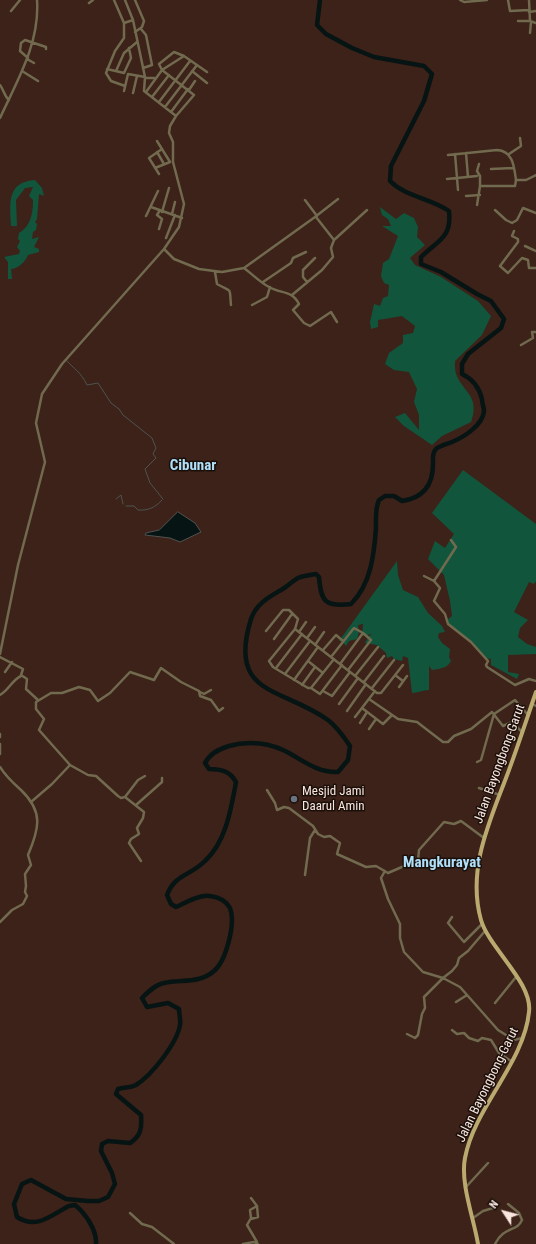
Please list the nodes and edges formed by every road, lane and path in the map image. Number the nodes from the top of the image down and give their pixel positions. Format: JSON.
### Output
{"nodes":[{"id":1,"x":20,"y":0,"type":"edge"},
{"id":2,"x":37,"y":0,"type":"edge"},
{"id":3,"x":93,"y":0,"type":"edge"},
{"id":4,"x":114,"y":0,"type":"edge"},
{"id":5,"x":125,"y":0,"type":"edge"},
{"id":6,"x":135,"y":0,"type":"edge"},
{"id":7,"x":460,"y":0,"type":"edge"},
{"id":8,"x":485,"y":0,"type":"edge"},
{"id":9,"x":508,"y":0,"type":"edge"},
{"id":10,"x":513,"y":0,"type":"edge"},
{"id":11,"x":529,"y":0,"type":"edge"},
{"id":12,"x":89,"y":3,"type":"dead end"},
{"id":13,"x":11,"y":11,"type":"dead end"},
{"id":14,"x":529,"y":11,"type":"junction"},
{"id":15,"x":536,"y":12,"type":"edge"},
{"id":16,"x":134,"y":20,"type":"junction"},
{"id":17,"x":518,"y":21,"type":"dead end"},
{"id":18,"x":530,"y":22,"type":"junction"},
{"id":19,"x":124,"y":23,"type":"junction"},
{"id":20,"x":536,"y":23,"type":"edge"},
{"id":21,"x":141,"y":28,"type":"junction"},
{"id":22,"x":135,"y":32,"type":"junction"},
{"id":23,"x":530,"y":33,"type":"dead end"},
{"id":24,"x":32,"y":42,"type":"junction"},
{"id":25,"x":137,"y":42,"type":"junction"},
{"id":26,"x":129,"y":48,"type":"junction"},
{"id":27,"x":46,"y":49,"type":"dead end"},
{"id":28,"x":184,"y":56,"type":"junction"},
{"id":29,"x":27,"y":58,"type":"junction"},
{"id":30,"x":190,"y":60,"type":"junction"},
{"id":31,"x":34,"y":63,"type":"dead end"},
{"id":32,"x":197,"y":65,"type":"junction"},
{"id":33,"x":143,"y":68,"type":"junction"},
{"id":34,"x":107,"y":69,"type":"junction"},
{"id":35,"x":162,"y":70,"type":"junction"},
{"id":36,"x":22,"y":71,"type":"junction"},
{"id":37,"x":116,"y":71,"type":"junction"},
{"id":38,"x":192,"y":72,"type":"junction"},
{"id":39,"x":207,"y":72,"type":"dead end"},
{"id":40,"x":124,"y":73,"type":"junction"},
{"id":41,"x":128,"y":74,"type":"junction"},
{"id":42,"x":169,"y":75,"type":"junction"},
{"id":43,"x":137,"y":76,"type":"junction"},
{"id":44,"x":145,"y":78,"type":"junction"},
{"id":45,"x":155,"y":78,"type":"junction"},
{"id":46,"x":175,"y":80,"type":"junction"},
{"id":47,"x":38,"y":81,"type":"dead end"},
{"id":48,"x":195,"y":81,"type":"dead end"},
{"id":49,"x":207,"y":83,"type":"dead end"},
{"id":50,"x":182,"y":84,"type":"junction"},
{"id":51,"x":0,"y":85,"type":"edge"},
{"id":52,"x":125,"y":86,"type":"junction"},
{"id":53,"x":189,"y":90,"type":"junction"},
{"id":54,"x":124,"y":91,"type":"dead end"},
{"id":55,"x":146,"y":92,"type":"junction"},
{"id":56,"x":133,"y":93,"type":"dead end"},
{"id":57,"x":152,"y":97,"type":"junction"},
{"id":58,"x":9,"y":100,"type":"junction"},
{"id":59,"x":159,"y":102,"type":"junction"},
{"id":60,"x":165,"y":107,"type":"junction"},
{"id":61,"x":171,"y":112,"type":"junction"},
{"id":62,"x":176,"y":116,"type":"junction"},
{"id":63,"x":0,"y":118,"type":"edge"},
{"id":64,"x":520,"y":138,"type":"dead end"},
{"id":65,"x":157,"y":141,"type":"dead end"},
{"id":66,"x":162,"y":149,"type":"junction"},
{"id":67,"x":157,"y":152,"type":"junction"},
{"id":68,"x":466,"y":153,"type":"junction"},
{"id":69,"x":455,"y":154,"type":"junction"},
{"id":70,"x":509,"y":154,"type":"junction"},
{"id":71,"x":448,"y":155,"type":"dead end"},
{"id":72,"x":171,"y":162,"type":"junction"},
{"id":73,"x":164,"y":164,"type":"junction"},
{"id":74,"x":479,"y":164,"type":"dead end"},
{"id":75,"x":154,"y":168,"type":"junction"},
{"id":76,"x":513,"y":168,"type":"junction"},
{"id":77,"x":491,"y":169,"type":"dead end"},
{"id":78,"x":159,"y":174,"type":"dead end"},
{"id":79,"x":536,"y":175,"type":"edge"},
{"id":80,"x":477,"y":176,"type":"dead end"},
{"id":81,"x":468,"y":177,"type":"junction"},
{"id":82,"x":458,"y":178,"type":"junction"},
{"id":83,"x":447,"y":179,"type":"dead end"},
{"id":84,"x":516,"y":180,"type":"junction"},
{"id":85,"x":480,"y":186,"type":"junction"},
{"id":86,"x":169,"y":188,"type":"dead end"},
{"id":87,"x":458,"y":190,"type":"dead end"},
{"id":88,"x":158,"y":191,"type":"dead end"},
{"id":89,"x":480,"y":195,"type":"junction"},
{"id":90,"x":466,"y":196,"type":"dead end"},
{"id":91,"x":338,"y":199,"type":"dead end"},
{"id":92,"x":305,"y":200,"type":"dead end"},
{"id":93,"x":175,"y":202,"type":"dead end"},
{"id":94,"x":477,"y":205,"type":"dead end"},
{"id":95,"x":151,"y":207,"type":"junction"},
{"id":96,"x":367,"y":210,"type":"dead end"},
{"id":97,"x":495,"y":210,"type":"dead end"},
{"id":98,"x":161,"y":211,"type":"junction"},
{"id":99,"x":536,"y":213,"type":"edge"},
{"id":100,"x":157,"y":215,"type":"junction"},
{"id":101,"x":173,"y":215,"type":"junction"},
{"id":102,"x":146,"y":216,"type":"dead end"},
{"id":103,"x":316,"y":217,"type":"junction"},
{"id":104,"x":182,"y":218,"type":"junction"},
{"id":105,"x":154,"y":220,"type":"dead end"},
{"id":106,"x":159,"y":229,"type":"dead end"},
{"id":107,"x":514,"y":231,"type":"dead end"},
{"id":108,"x":166,"y":238,"type":"dead end"},
{"id":109,"x":334,"y":240,"type":"junction"},
{"id":110,"x":525,"y":246,"type":"dead end"},
{"id":111,"x":164,"y":249,"type":"junction"},
{"id":112,"x":536,"y":251,"type":"edge"},
{"id":113,"x":306,"y":252,"type":"dead end"},
{"id":114,"x":315,"y":258,"type":"dead end"},
{"id":115,"x":244,"y":268,"type":"junction"},
{"id":116,"x":536,"y":268,"type":"edge"},
{"id":117,"x":215,"y":272,"type":"junction"},
{"id":118,"x":263,"y":282,"type":"junction"},
{"id":119,"x":307,"y":282,"type":"junction"},
{"id":120,"x":270,"y":288,"type":"junction"},
{"id":121,"x":292,"y":295,"type":"junction"},
{"id":122,"x":231,"y":305,"type":"dead end"},
{"id":123,"x":252,"y":305,"type":"dead end"},
{"id":124,"x":337,"y":322,"type":"dead end"},
{"id":125,"x":536,"y":332,"type":"edge"},
{"id":126,"x":521,"y":345,"type":"dead end"},
{"id":127,"x":451,"y":540,"type":"dead end"},
{"id":128,"x":424,"y":576,"type":"dead end"},
{"id":129,"x":434,"y":581,"type":"junction"},
{"id":130,"x":292,"y":614,"type":"junction"},
{"id":131,"x":306,"y":622,"type":"dead end"},
{"id":132,"x":314,"y":627,"type":"dead end"},
{"id":133,"x":295,"y":629,"type":"junction"},
{"id":134,"x":266,"y":631,"type":"dead end"},
{"id":135,"x":324,"y":632,"type":"dead end"},
{"id":136,"x":300,"y":633,"type":"junction"},
{"id":137,"x":363,"y":633,"type":"junction"},
{"id":138,"x":307,"y":638,"type":"junction"},
{"id":139,"x":274,"y":639,"type":"dead end"},
{"id":140,"x":310,"y":641,"type":"junction"},
{"id":141,"x":344,"y":641,"type":"junction"},
{"id":142,"x":315,"y":645,"type":"junction"},
{"id":143,"x":318,"y":647,"type":"junction"},
{"id":144,"x":378,"y":647,"type":"dead end"},
{"id":145,"x":323,"y":650,"type":"junction"},
{"id":146,"x":0,"y":655,"type":"edge"},
{"id":147,"x":384,"y":656,"type":"dead end"},
{"id":148,"x":331,"y":657,"type":"junction"},
{"id":149,"x":334,"y":659,"type":"junction"},
{"id":150,"x":394,"y":660,"type":"dead end"},
{"id":151,"x":308,"y":661,"type":"junction"},
{"id":152,"x":12,"y":662,"type":"junction"},
{"id":153,"x":341,"y":665,"type":"junction"},
{"id":154,"x":403,"y":665,"type":"dead end"},
{"id":155,"x":315,"y":667,"type":"junction"},
{"id":156,"x":276,"y":668,"type":"junction"},
{"id":157,"x":349,"y":671,"type":"junction"},
{"id":158,"x":5,"y":672,"type":"dead end"},
{"id":159,"x":323,"y":673,"type":"junction"},
{"id":160,"x":285,"y":674,"type":"junction"},
{"id":161,"x":395,"y":675,"type":"junction"},
{"id":162,"x":21,"y":676,"type":"junction"},
{"id":163,"x":407,"y":676,"type":"dead end"},
{"id":164,"x":357,"y":677,"type":"junction"},
{"id":165,"x":294,"y":680,"type":"junction"},
{"id":166,"x":403,"y":681,"type":"junction"},
{"id":167,"x":536,"y":681,"type":"edge"},
{"id":168,"x":365,"y":683,"type":"junction"},
{"id":169,"x":302,"y":685,"type":"junction"},
{"id":170,"x":399,"y":687,"type":"dead end"},
{"id":171,"x":311,"y":688,"type":"junction"},
{"id":172,"x":372,"y":688,"type":"junction"},
{"id":173,"x":211,"y":690,"type":"dead end"},
{"id":174,"x":323,"y":691,"type":"junction"},
{"id":175,"x":375,"y":691,"type":"junction"},
{"id":176,"x":200,"y":692,"type":"junction"},
{"id":177,"x":536,"y":692,"type":"edge"},
{"id":178,"x":0,"y":695,"type":"edge"},
{"id":179,"x":369,"y":699,"type":"junction"},
{"id":180,"x":38,"y":700,"type":"junction"},
{"id":181,"x":339,"y":704,"type":"dead end"},
{"id":182,"x":534,"y":705,"type":"edge"},
{"id":183,"x":223,"y":708,"type":"dead end"},
{"id":184,"x":362,"y":708,"type":"junction"},
{"id":185,"x":347,"y":711,"type":"dead end"},
{"id":186,"x":367,"y":712,"type":"junction"},
{"id":187,"x":494,"y":714,"type":"junction"},
{"id":188,"x":392,"y":715,"type":"junction"},
{"id":189,"x":528,"y":715,"type":"junction"},
{"id":190,"x":355,"y":717,"type":"dead end"},
{"id":191,"x":376,"y":719,"type":"junction"},
{"id":192,"x":360,"y":723,"type":"dead end"},
{"id":193,"x":369,"y":729,"type":"dead end"},
{"id":194,"x":522,"y":732,"type":"junction"},
{"id":195,"x":0,"y":744,"type":"edge"},
{"id":196,"x":0,"y":754,"type":"edge"},
{"id":197,"x":477,"y":762,"type":"dead end"},
{"id":198,"x":70,"y":765,"type":"junction"},
{"id":199,"x":0,"y":768,"type":"edge"},
{"id":200,"x":145,"y":776,"type":"dead end"},
{"id":201,"x":162,"y":778,"type":"dead end"},
{"id":202,"x":478,"y":788,"type":"dead end"},
{"id":203,"x":267,"y":790,"type":"dead end"},
{"id":204,"x":500,"y":795,"type":"junction"},
{"id":205,"x":125,"y":797,"type":"junction"},
{"id":206,"x":31,"y":802,"type":"junction"},
{"id":207,"x":136,"y":805,"type":"junction"},
{"id":208,"x":315,"y":830,"type":"junction"},
{"id":209,"x":484,"y":838,"type":"junction"},
{"id":210,"x":141,"y":861,"type":"dead end"},
{"id":211,"x":384,"y":871,"type":"junction"},
{"id":212,"x":305,"y":875,"type":"dead end"},
{"id":213,"x":452,"y":917,"type":"dead end"},
{"id":214,"x":0,"y":922,"type":"edge"},
{"id":215,"x":482,"y":924,"type":"junction"},
{"id":216,"x":486,"y":931,"type":"junction"},
{"id":217,"x":516,"y":977,"type":"junction"},
{"id":218,"x":442,"y":978,"type":"junction"},
{"id":219,"x":467,"y":995,"type":"junction"},
{"id":220,"x":456,"y":1002,"type":"dead end"},
{"id":221,"x":495,"y":1003,"type":"dead end"},
{"id":222,"x":452,"y":1030,"type":"dead end"},
{"id":223,"x":407,"y":1034,"type":"dead end"},
{"id":224,"x":522,"y":1038,"type":"junction"},
{"id":225,"x":511,"y":1061,"type":"junction"},
{"id":226,"x":488,"y":1162,"type":"dead end"},
{"id":227,"x":466,"y":1187,"type":"junction"},
{"id":228,"x":251,"y":1198,"type":"dead end"},
{"id":229,"x":508,"y":1204,"type":"dead end"},
{"id":230,"x":257,"y":1206,"type":"junction"},
{"id":231,"x":493,"y":1208,"type":"dead end"},
{"id":232,"x":130,"y":1213,"type":"dead end"},
{"id":233,"x":473,"y":1218,"type":"junction"},
{"id":234,"x":251,"y":1219,"type":"junction"},
{"id":235,"x":257,"y":1243,"type":"edge"},
{"id":236,"x":174,"y":1244,"type":"edge"},
{"id":237,"x":243,"y":1244,"type":"edge"},
{"id":238,"x":478,"y":1244,"type":"edge"},
{"id":239,"x":496,"y":1244,"type":"edge"}],
"edges":[{"from":1,"to":13,"type":"street"},
{"from":2,"to":24,"type":"street"},
{"from":3,"to":12,"type":"street"},
{"from":4,"to":19,"type":"street"},
{"from":5,"to":16,"type":"street"},
{"from":6,"to":21,"type":"street"},
{"from":7,"to":8,"type":"street"},
{"from":9,"to":10,"type":"street"},
{"from":9,"to":14,"type":"street"},
{"from":11,"to":14,"type":"street"},
{"from":14,"to":15,"type":"street"},
{"from":14,"to":18,"type":"street"},
{"from":16,"to":19,"type":"street"},
{"from":16,"to":22,"type":"street"},
{"from":17,"to":18,"type":"street"},
{"from":18,"to":20,"type":"street"},
{"from":18,"to":23,"type":"street"},
{"from":19,"to":34,"type":"street"},
{"from":21,"to":22,"type":"street"},
{"from":21,"to":33,"type":"street"},
{"from":22,"to":25,"type":"street"},
{"from":24,"to":27,"type":"street"},
{"from":24,"to":29,"type":"street"},
{"from":24,"to":29,"type":"street"},
{"from":25,"to":26,"type":"street"},
{"from":25,"to":33,"type":"street"},
{"from":26,"to":37,"type":"street"},
{"from":26,"to":40,"type":"street"},
{"from":28,"to":30,"type":"street"},
{"from":28,"to":35,"type":"street"},
{"from":28,"to":35,"type":"street"},
{"from":29,"to":31,"type":"street"},
{"from":29,"to":36,"type":"street"},
{"from":30,"to":32,"type":"street"},
{"from":30,"to":46,"type":"street"},
{"from":32,"to":38,"type":"street"},
{"from":32,"to":39,"type":"street"},
{"from":33,"to":44,"type":"street"},
{"from":34,"to":37,"type":"street"},
{"from":34,"to":52,"type":"street"},
{"from":35,"to":42,"type":"street"},
{"from":35,"to":45,"type":"street"},
{"from":36,"to":47,"type":"street"},
{"from":36,"to":58,"type":"street"},
{"from":37,"to":40,"type":"street"},
{"from":38,"to":49,"type":"street"},
{"from":38,"to":50,"type":"street"},
{"from":40,"to":41,"type":"street"},
{"from":41,"to":43,"type":"street"},
{"from":41,"to":52,"type":"street"},
{"from":42,"to":46,"type":"street"},
{"from":42,"to":57,"type":"street"},
{"from":43,"to":44,"type":"street"},
{"from":43,"to":56,"type":"street"},
{"from":44,"to":45,"type":"street"},
{"from":44,"to":55,"type":"street"},
{"from":45,"to":55,"type":"street"},
{"from":46,"to":50,"type":"street"},
{"from":46,"to":59,"type":"street"},
{"from":48,"to":53,"type":"street"},
{"from":50,"to":53,"type":"street"},
{"from":50,"to":60,"type":"street"},
{"from":51,"to":58,"type":"street"},
{"from":52,"to":54,"type":"street"},
{"from":53,"to":61,"type":"street"},
{"from":53,"to":62,"type":"street"},
{"from":55,"to":57,"type":"street"},
{"from":57,"to":59,"type":"street"},
{"from":58,"to":63,"type":"street"},
{"from":59,"to":60,"type":"street"},
{"from":60,"to":61,"type":"street"},
{"from":61,"to":62,"type":"street"},
{"from":62,"to":72,"type":"street"},
{"from":64,"to":70,"type":"street"},
{"from":65,"to":66,"type":"street"},
{"from":66,"to":67,"type":"street"},
{"from":66,"to":72,"type":"street"},
{"from":67,"to":73,"type":"street"},
{"from":67,"to":75,"type":"street"},
{"from":68,"to":69,"type":"street"},
{"from":68,"to":70,"type":"street"},
{"from":68,"to":81,"type":"street"},
{"from":69,"to":71,"type":"street"},
{"from":69,"to":82,"type":"street"},
{"from":70,"to":76,"type":"street"},
{"from":72,"to":73,"type":"street"},
{"from":72,"to":104,"type":"street"},
{"from":73,"to":75,"type":"street"},
{"from":74,"to":85,"type":"street"},
{"from":75,"to":78,"type":"street"},
{"from":76,"to":77,"type":"street"},
{"from":76,"to":84,"type":"street"},
{"from":79,"to":84,"type":"street"},
{"from":80,"to":81,"type":"street"},
{"from":81,"to":82,"type":"street"},
{"from":82,"to":83,"type":"street"},
{"from":82,"to":87,"type":"street"},
{"from":84,"to":85,"type":"street"},
{"from":85,"to":89,"type":"street"},
{"from":86,"to":98,"type":"street"},
{"from":88,"to":95,"type":"street"},
{"from":89,"to":90,"type":"street"},
{"from":89,"to":94,"type":"street"},
{"from":91,"to":103,"type":"street"},
{"from":92,"to":103,"type":"street"},
{"from":93,"to":101,"type":"street"},
{"from":95,"to":98,"type":"street"},
{"from":95,"to":102,"type":"street"},
{"from":96,"to":109,"type":"street"},
{"from":97,"to":99,"type":"street"},
{"from":98,"to":100,"type":"street"},
{"from":98,"to":101,"type":"street"},
{"from":100,"to":105,"type":"street"},
{"from":100,"to":106,"type":"street"},
{"from":101,"to":104,"type":"street"},
{"from":101,"to":108,"type":"street"},
{"from":103,"to":109,"type":"street"},
{"from":103,"to":115,"type":"street"},
{"from":104,"to":111,"type":"street"},
{"from":107,"to":116,"type":"street"},
{"from":109,"to":119,"type":"street"},
{"from":110,"to":112,"type":"street"},
{"from":111,"to":117,"type":"street"},
{"from":111,"to":146,"type":"street"},
{"from":113,"to":118,"type":"street"},
{"from":114,"to":119,"type":"street"},
{"from":115,"to":117,"type":"street"},
{"from":115,"to":118,"type":"street"},
{"from":117,"to":122,"type":"street"},
{"from":118,"to":120,"type":"street"},
{"from":119,"to":121,"type":"street"},
{"from":120,"to":121,"type":"street"},
{"from":120,"to":123,"type":"street"},
{"from":121,"to":124,"type":"street"},
{"from":125,"to":126,"type":"street"},
{"from":127,"to":129,"type":"street"},
{"from":128,"to":129,"type":"street"},
{"from":129,"to":167,"type":"street"},
{"from":130,"to":133,"type":"street"},
{"from":130,"to":134,"type":"street"},
{"from":130,"to":139,"type":"street"},
{"from":131,"to":136,"type":"street"},
{"from":132,"to":138,"type":"street"},
{"from":133,"to":136,"type":"street"},
{"from":133,"to":156,"type":"street"},
{"from":135,"to":142,"type":"street"},
{"from":136,"to":138,"type":"street"},
{"from":136,"to":156,"type":"street"},
{"from":137,"to":141,"type":"street"},
{"from":137,"to":153,"type":"street"},
{"from":137,"to":157,"type":"street"},
{"from":138,"to":140,"type":"street"},
{"from":140,"to":142,"type":"street"},
{"from":140,"to":160,"type":"street"},
{"from":141,"to":145,"type":"street"},
{"from":141,"to":148,"type":"street"},
{"from":142,"to":143,"type":"street"},
{"from":143,"to":145,"type":"street"},
{"from":143,"to":151,"type":"street"},
{"from":144,"to":164,"type":"street"},
{"from":145,"to":148,"type":"street"},
{"from":146,"to":152,"type":"street"},
{"from":147,"to":168,"type":"street"},
{"from":148,"to":149,"type":"street"},
{"from":149,"to":153,"type":"street"},
{"from":149,"to":159,"type":"street"},
{"from":150,"to":172,"type":"street"},
{"from":151,"to":155,"type":"street"},
{"from":151,"to":165,"type":"street"},
{"from":152,"to":158,"type":"street"},
{"from":152,"to":162,"type":"street"},
{"from":153,"to":157,"type":"street"},
{"from":153,"to":174,"type":"street"},
{"from":154,"to":161,"type":"street"},
{"from":155,"to":159,"type":"street"},
{"from":155,"to":169,"type":"street"},
{"from":156,"to":160,"type":"street"},
{"from":157,"to":164,"type":"street"},
{"from":157,"to":174,"type":"street"},
{"from":159,"to":171,"type":"street"},
{"from":160,"to":165,"type":"street"},
{"from":161,"to":166,"type":"street"},
{"from":161,"to":175,"type":"street"},
{"from":162,"to":178,"type":"street"},
{"from":162,"to":180,"type":"street"},
{"from":163,"to":166,"type":"street"},
{"from":164,"to":168,"type":"street"},
{"from":164,"to":181,"type":"street"},
{"from":165,"to":169,"type":"street"},
{"from":166,"to":170,"type":"street"},
{"from":168,"to":172,"type":"street"},
{"from":168,"to":185,"type":"street"},
{"from":169,"to":171,"type":"street"},
{"from":171,"to":174,"type":"street"},
{"from":172,"to":175,"type":"street"},
{"from":173,"to":176,"type":"street"},
{"from":175,"to":179,"type":"street"},
{"from":176,"to":180,"type":"street"},
{"from":176,"to":183,"type":"street"},
{"from":177,"to":182,"type":"main road","name":"Jalan Bayongbong-Garut"},
{"from":179,"to":184,"type":"street"},
{"from":179,"to":188,"type":"street"},
{"from":180,"to":198,"type":"street"},
{"from":182,"to":189,"type":"main road","name":"Jalan Bayongbong-Garut"},
{"from":184,"to":186,"type":"street"},
{"from":184,"to":190,"type":"street"},
{"from":186,"to":191,"type":"street"},
{"from":186,"to":192,"type":"street"},
{"from":187,"to":188,"type":"street"},
{"from":187,"to":189,"type":"street"},
{"from":187,"to":194,"type":"street"},
{"from":187,"to":197,"type":"street"},
{"from":188,"to":191,"type":"street"},
{"from":189,"to":194,"type":"main road","name":"Jalan Bayongbong-Garut"},
{"from":191,"to":193,"type":"street"},
{"from":194,"to":204,"type":"main road","name":"Jalan Bayongbong-Garut"},
{"from":195,"to":196,"type":"street"},
{"from":198,"to":205,"type":"street"},
{"from":198,"to":206,"type":"street"},
{"from":199,"to":206,"type":"street"},
{"from":200,"to":205,"type":"street"},
{"from":201,"to":207,"type":"street"},
{"from":202,"to":204,"type":"street"},
{"from":203,"to":208,"type":"street"},
{"from":204,"to":209,"type":"main road","name":"Jalan Bayongbong-Garut"},
{"from":205,"to":207,"type":"street"},
{"from":206,"to":214,"type":"street"},
{"from":207,"to":210,"type":"street"},
{"from":208,"to":211,"type":"street"},
{"from":208,"to":212,"type":"street"},
{"from":209,"to":211,"type":"street"},
{"from":209,"to":215,"type":"main road","name":"Jalan Bayongbong-Garut"},
{"from":211,"to":218,"type":"street"},
{"from":213,"to":215,"type":"street"},
{"from":215,"to":216,"type":"main road","name":"Jalan Bayongbong-Garut"},
{"from":216,"to":217,"type":"main road","name":"Jalan Bayongbong-Garut"},
{"from":216,"to":218,"type":"street"},
{"from":217,"to":221,"type":"street"},
{"from":217,"to":224,"type":"main road","name":"Jalan Bayongbong-Garut"},
{"from":218,"to":219,"type":"street"},
{"from":218,"to":223,"type":"street"},
{"from":219,"to":220,"type":"street"},
{"from":219,"to":224,"type":"street"},
{"from":222,"to":225,"type":"street"},
{"from":224,"to":225,"type":"main road","name":"Jalan Bayongbong-Garut"},
{"from":225,"to":227,"type":"main road","name":"Jalan Bayongbong-Garut"},
{"from":226,"to":227,"type":"street"},
{"from":227,"to":233,"type":"main road","name":"Jalan Bayongbong-Garut"},
{"from":228,"to":230,"type":"street"},
{"from":229,"to":239,"type":"street"},
{"from":230,"to":234,"type":"street"},
{"from":230,"to":234,"type":"street"},
{"from":231,"to":233,"type":"street"},
{"from":232,"to":236,"type":"street"},
{"from":233,"to":238,"type":"main road","name":"Jalan Bayongbong-Garut"},
{"from":234,"to":235,"type":"street"},
{"from":235,"to":237,"type":"street"}]}
